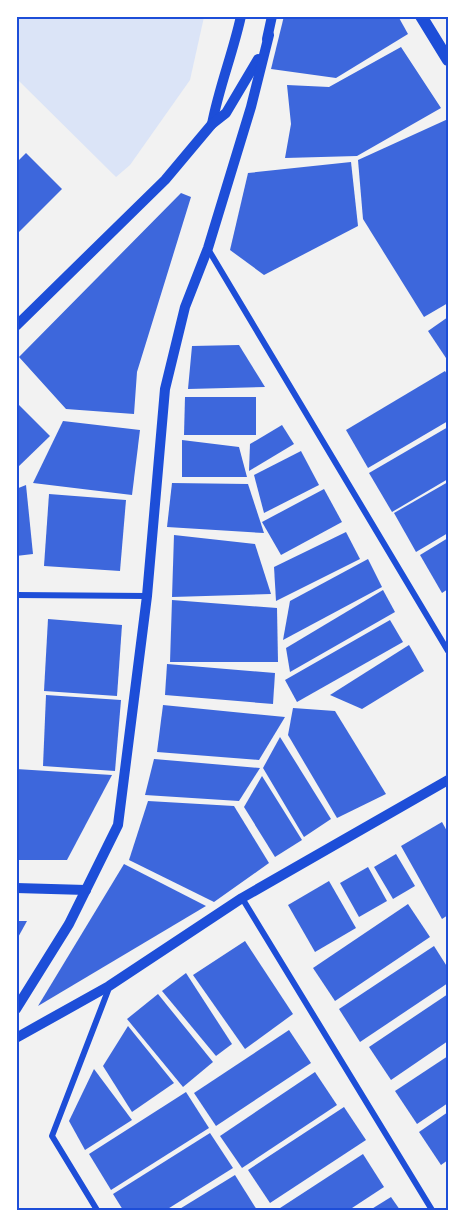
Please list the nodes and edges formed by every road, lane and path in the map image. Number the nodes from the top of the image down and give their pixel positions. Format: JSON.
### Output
{"nodes":[{"id":1,"x":241,"y":16,"type":"edge"},
{"id":2,"x":272,"y":16,"type":"edge"},
{"id":3,"x":421,"y":16,"type":"edge"},
{"id":4,"x":269,"y":35,"type":"junction"},
{"id":5,"x":448,"y":60,"type":"edge"},
{"id":6,"x":212,"y":124,"type":"junction"},
{"id":7,"x":208,"y":248,"type":"junction"},
{"id":8,"x":16,"y":326,"type":"edge"},
{"id":9,"x":16,"y":595,"type":"edge"},
{"id":10,"x":147,"y":596,"type":"junction"},
{"id":11,"x":448,"y":651,"type":"edge"},
{"id":12,"x":448,"y":780,"type":"edge"},
{"id":13,"x":16,"y":888,"type":"edge"},
{"id":14,"x":86,"y":890,"type":"junction"},
{"id":15,"x":242,"y":898,"type":"junction"},
{"id":16,"x":109,"y":986,"type":"junction"},
{"id":17,"x":16,"y":1009,"type":"edge"},
{"id":18,"x":16,"y":1038,"type":"edge"},
{"id":19,"x":97,"y":1210,"type":"edge"},
{"id":20,"x":432,"y":1210,"type":"edge"}],
"edges":[{"from":1,"to":6,"type":"street"},
{"from":2,"to":4,"type":"street"},
{"from":3,"to":5,"type":"main road"},
{"from":4,"to":6,"type":"street"},
{"from":4,"to":7,"type":"street"},
{"from":6,"to":8,"type":"street"},
{"from":7,"to":10,"type":"street"},
{"from":7,"to":11,"type":"street"},
{"from":9,"to":10,"type":"street"},
{"from":10,"to":14,"type":"street"},
{"from":12,"to":15,"type":"street"},
{"from":13,"to":14,"type":"street"},
{"from":14,"to":17,"type":"street"},
{"from":15,"to":16,"type":"street"},
{"from":15,"to":20,"type":"street"},
{"from":16,"to":18,"type":"street"},
{"from":16,"to":19,"type":"street"}]}
